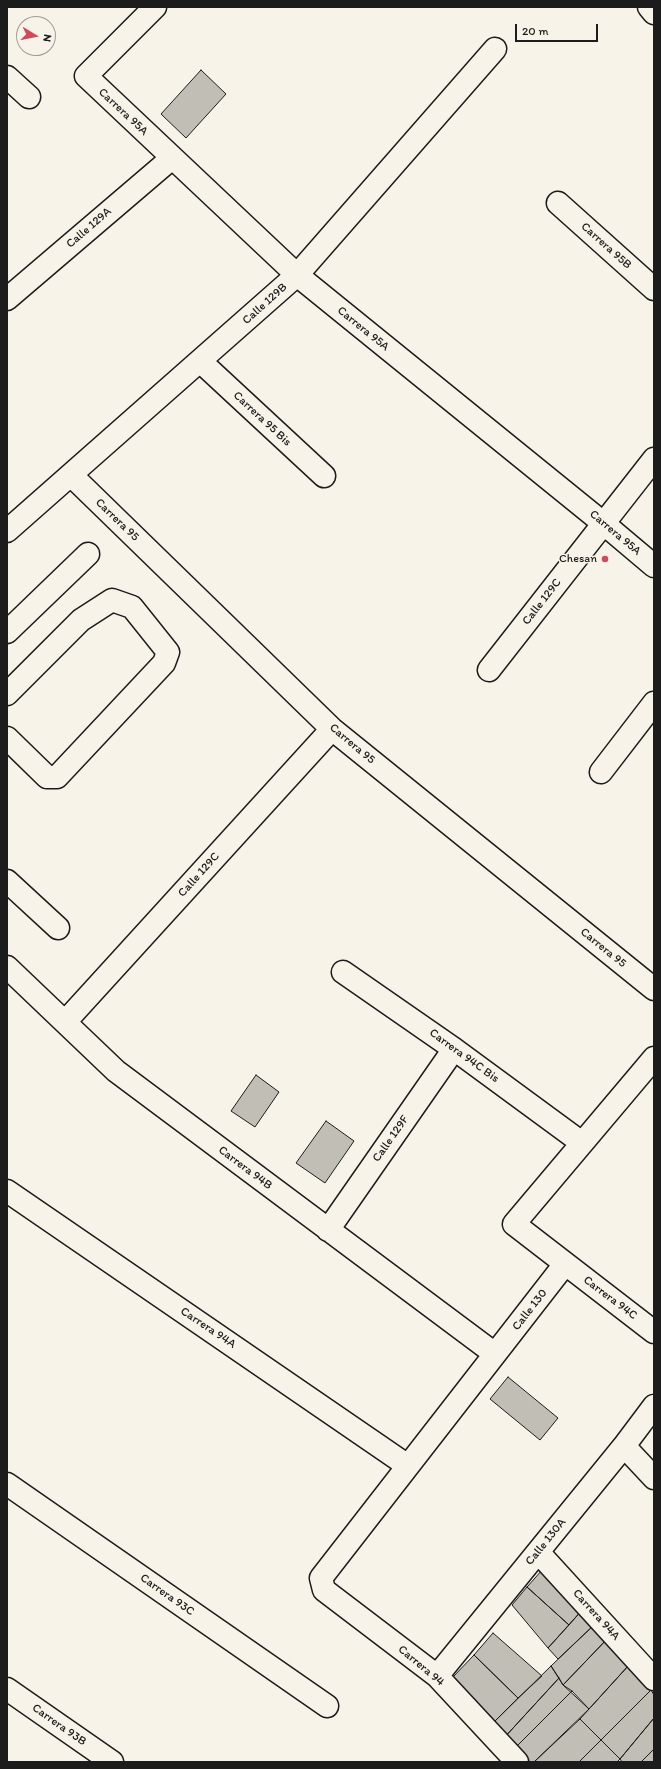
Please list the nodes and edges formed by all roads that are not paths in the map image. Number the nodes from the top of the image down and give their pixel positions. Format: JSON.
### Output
{"nodes":[{"id":1,"x":155,"y":7,"type":"edge"},
{"id":2,"x":649,"y":7,"type":"edge"},
{"id":3,"x":654,"y":13,"type":"edge"},
{"id":4,"x":495,"y":49,"type":"dead end"},
{"id":5,"x":7,"y":77,"type":"edge"},
{"id":6,"x":28,"y":97,"type":"dead end"},
{"id":7,"x":172,"y":158,"type":"junction"},
{"id":8,"x":558,"y":203,"type":"dead end"},
{"id":9,"x":297,"y":275,"type":"junction"},
{"id":10,"x":654,"y":290,"type":"edge"},
{"id":11,"x":7,"y":299,"type":"edge"},
{"id":12,"x":200,"y":362,"type":"junction"},
{"id":13,"x":654,"y":459,"type":"edge"},
{"id":14,"x":71,"y":475,"type":"junction"},
{"id":15,"x":324,"y":476,"type":"dead end"},
{"id":16,"x":603,"y":523,"type":"junction"},
{"id":17,"x":7,"y":531,"type":"edge"},
{"id":18,"x":88,"y":554,"type":"dead end"},
{"id":19,"x":654,"y":566,"type":"edge"},
{"id":20,"x":7,"y":632,"type":"edge"},
{"id":21,"x":489,"y":670,"type":"dead end"},
{"id":22,"x":7,"y":694,"type":"edge"},
{"id":23,"x":654,"y":702,"type":"edge"},
{"id":24,"x":332,"y":729,"type":"junction"},
{"id":25,"x":7,"y":738,"type":"edge"},
{"id":26,"x":601,"y":772,"type":"dead end"},
{"id":27,"x":7,"y":881,"type":"edge"},
{"id":28,"x":58,"y":928,"type":"dead end"},
{"id":29,"x":7,"y":967,"type":"edge"},
{"id":30,"x":343,"y":972,"type":"dead end"},
{"id":31,"x":654,"y":989,"type":"edge"},
{"id":32,"x":65,"y":1022,"type":"junction"},
{"id":33,"x":454,"y":1049,"type":"junction"},
{"id":34,"x":654,"y":1058,"type":"edge"},
{"id":35,"x":582,"y":1144,"type":"junction"},
{"id":36,"x":7,"y":1191,"type":"edge"},
{"id":37,"x":328,"y":1230,"type":"junction"},
{"id":38,"x":565,"y":1264,"type":"junction"},
{"id":39,"x":654,"y":1332,"type":"edge"},
{"id":40,"x":495,"y":1354,"type":"junction"},
{"id":41,"x":654,"y":1406,"type":"edge"},
{"id":42,"x":624,"y":1446,"type":"junction"},
{"id":43,"x":408,"y":1466,"type":"junction"},
{"id":44,"x":654,"y":1478,"type":"edge"},
{"id":45,"x":7,"y":1484,"type":"edge"},
{"id":46,"x":538,"y":1552,"type":"junction"},
{"id":47,"x":321,"y":1578,"type":"joint"},
{"id":48,"x":437,"y":1676,"type":"junction"},
{"id":49,"x":654,"y":1679,"type":"edge"},
{"id":50,"x":7,"y":1689,"type":"edge"},
{"id":51,"x":327,"y":1706,"type":"dead end"},
{"id":52,"x":112,"y":1762,"type":"edge"},
{"id":53,"x":517,"y":1762,"type":"edge"}],
"edges":[{"from":1,"to":7,"type":"street","name":"Carrera 95A"},
{"from":2,"to":3,"type":"street"},
{"from":4,"to":9,"type":"street","name":"Calle 129B"},
{"from":5,"to":6,"type":"street"},
{"from":7,"to":9,"type":"street","name":"Carrera 95A"},
{"from":7,"to":11,"type":"street","name":"Calle 129A"},
{"from":8,"to":10,"type":"street","name":"Carrera 95B"},
{"from":9,"to":12,"type":"street","name":"Calle 129B"},
{"from":9,"to":16,"type":"street","name":"Carrera 95A"},
{"from":12,"to":14,"type":"street","name":"Calle 129B"},
{"from":12,"to":15,"type":"street","name":"Carrera 95 Bis"},
{"from":13,"to":16,"type":"street","name":"Calle 129C"},
{"from":14,"to":17,"type":"street","name":"Calle 129B"},
{"from":14,"to":24,"type":"street","name":"Carrera 95"},
{"from":16,"to":19,"type":"street","name":"Carrera 95A"},
{"from":16,"to":21,"type":"street","name":"Calle 129C"},
{"from":18,"to":20,"type":"street"},
{"from":22,"to":25,"type":"street"},
{"from":23,"to":26,"type":"street"},
{"from":24,"to":31,"type":"street","name":"Carrera 95"},
{"from":24,"to":32,"type":"street","name":"Calle 129C"},
{"from":27,"to":28,"type":"street"},
{"from":29,"to":32,"type":"street","name":"Carrera 94B"},
{"from":30,"to":33,"type":"street","name":"Carrera 94C Bis"},
{"from":32,"to":37,"type":"street","name":"Carrera 94B"},
{"from":33,"to":35,"type":"street","name":"Carrera 94C Bis"},
{"from":33,"to":37,"type":"street","name":"Calle 129F"},
{"from":34,"to":35,"type":"street"},
{"from":35,"to":38,"type":"street"},
{"from":36,"to":43,"type":"street","name":"Carrera 94A"},
{"from":37,"to":40,"type":"street","name":"Carrera 94B"},
{"from":38,"to":39,"type":"street","name":"Carrera 94C"},
{"from":38,"to":40,"type":"street","name":"Calle 130"},
{"from":40,"to":43,"type":"street","name":"Calle 130"},
{"from":41,"to":42,"type":"street","name":"Calle 130A"},
{"from":42,"to":44,"type":"street"},
{"from":42,"to":46,"type":"street","name":"Calle 130A"},
{"from":43,"to":47,"type":"street","name":"Calle 130"},
{"from":45,"to":51,"type":"street","name":"Carrera 93C"},
{"from":46,"to":48,"type":"street","name":"Calle 130A"},
{"from":46,"to":49,"type":"street","name":"Carrera 94A"},
{"from":47,"to":48,"type":"street","name":"Carrera 94"},
{"from":48,"to":53,"type":"street","name":"Carrera 94"},
{"from":50,"to":52,"type":"street","name":"Carrera 93B"}]}
